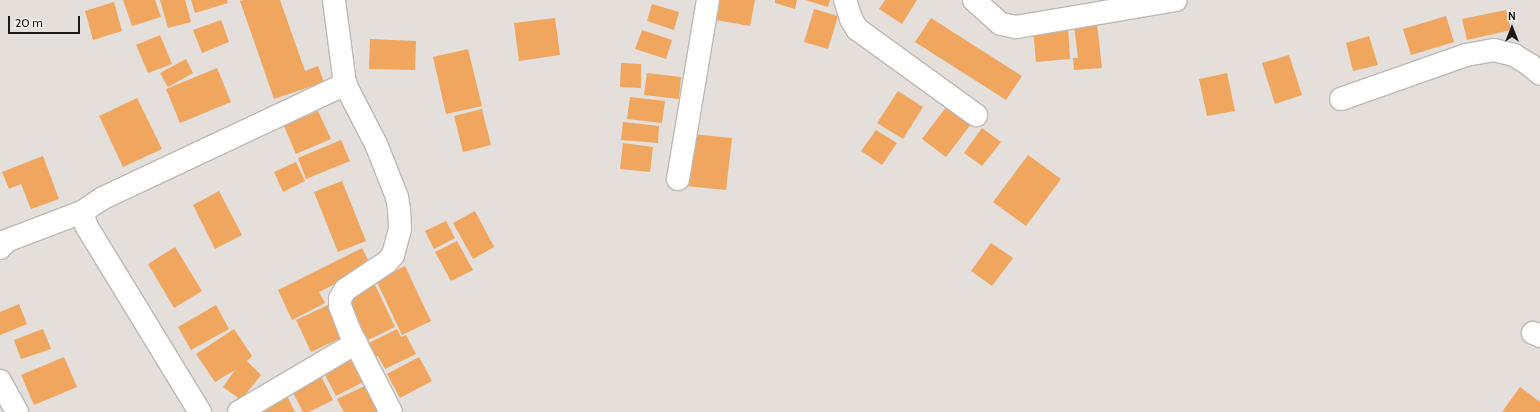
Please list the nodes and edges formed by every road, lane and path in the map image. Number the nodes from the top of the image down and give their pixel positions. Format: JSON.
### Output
{"nodes":[{"id":1,"x":334,"y":0,"type":"edge"},
{"id":2,"x":708,"y":0,"type":"edge"},
{"id":3,"x":845,"y":0,"type":"edge"},
{"id":4,"x":974,"y":0,"type":"edge"},
{"id":5,"x":1176,"y":0,"type":"edge"},
{"id":6,"x":1540,"y":74,"type":"edge"},
{"id":7,"x":345,"y":84,"type":"junction"},
{"id":8,"x":1341,"y":99,"type":"dead end"},
{"id":9,"x":976,"y":115,"type":"dead end"},
{"id":10,"x":678,"y":179,"type":"dead end"},
{"id":11,"x":82,"y":212,"type":"junction"},
{"id":12,"x":0,"y":248,"type":"edge"},
{"id":13,"x":356,"y":343,"type":"junction"},
{"id":14,"x":0,"y":381,"type":"edge"},
{"id":15,"x":17,"y":412,"type":"edge"},
{"id":16,"x":200,"y":412,"type":"edge"},
{"id":17,"x":239,"y":412,"type":"edge"},
{"id":18,"x":391,"y":412,"type":"edge"}],
"edges":[{"from":1,"to":7,"type":"street"},
{"from":2,"to":10,"type":"street"},
{"from":3,"to":9,"type":"street"},
{"from":4,"to":5,"type":"street"},
{"from":6,"to":8,"type":"street"},
{"from":7,"to":11,"type":"street"},
{"from":7,"to":13,"type":"street"},
{"from":11,"to":12,"type":"street"},
{"from":11,"to":16,"type":"street"},
{"from":13,"to":17,"type":"street"},
{"from":13,"to":18,"type":"street"},
{"from":14,"to":15,"type":"street"}]}
